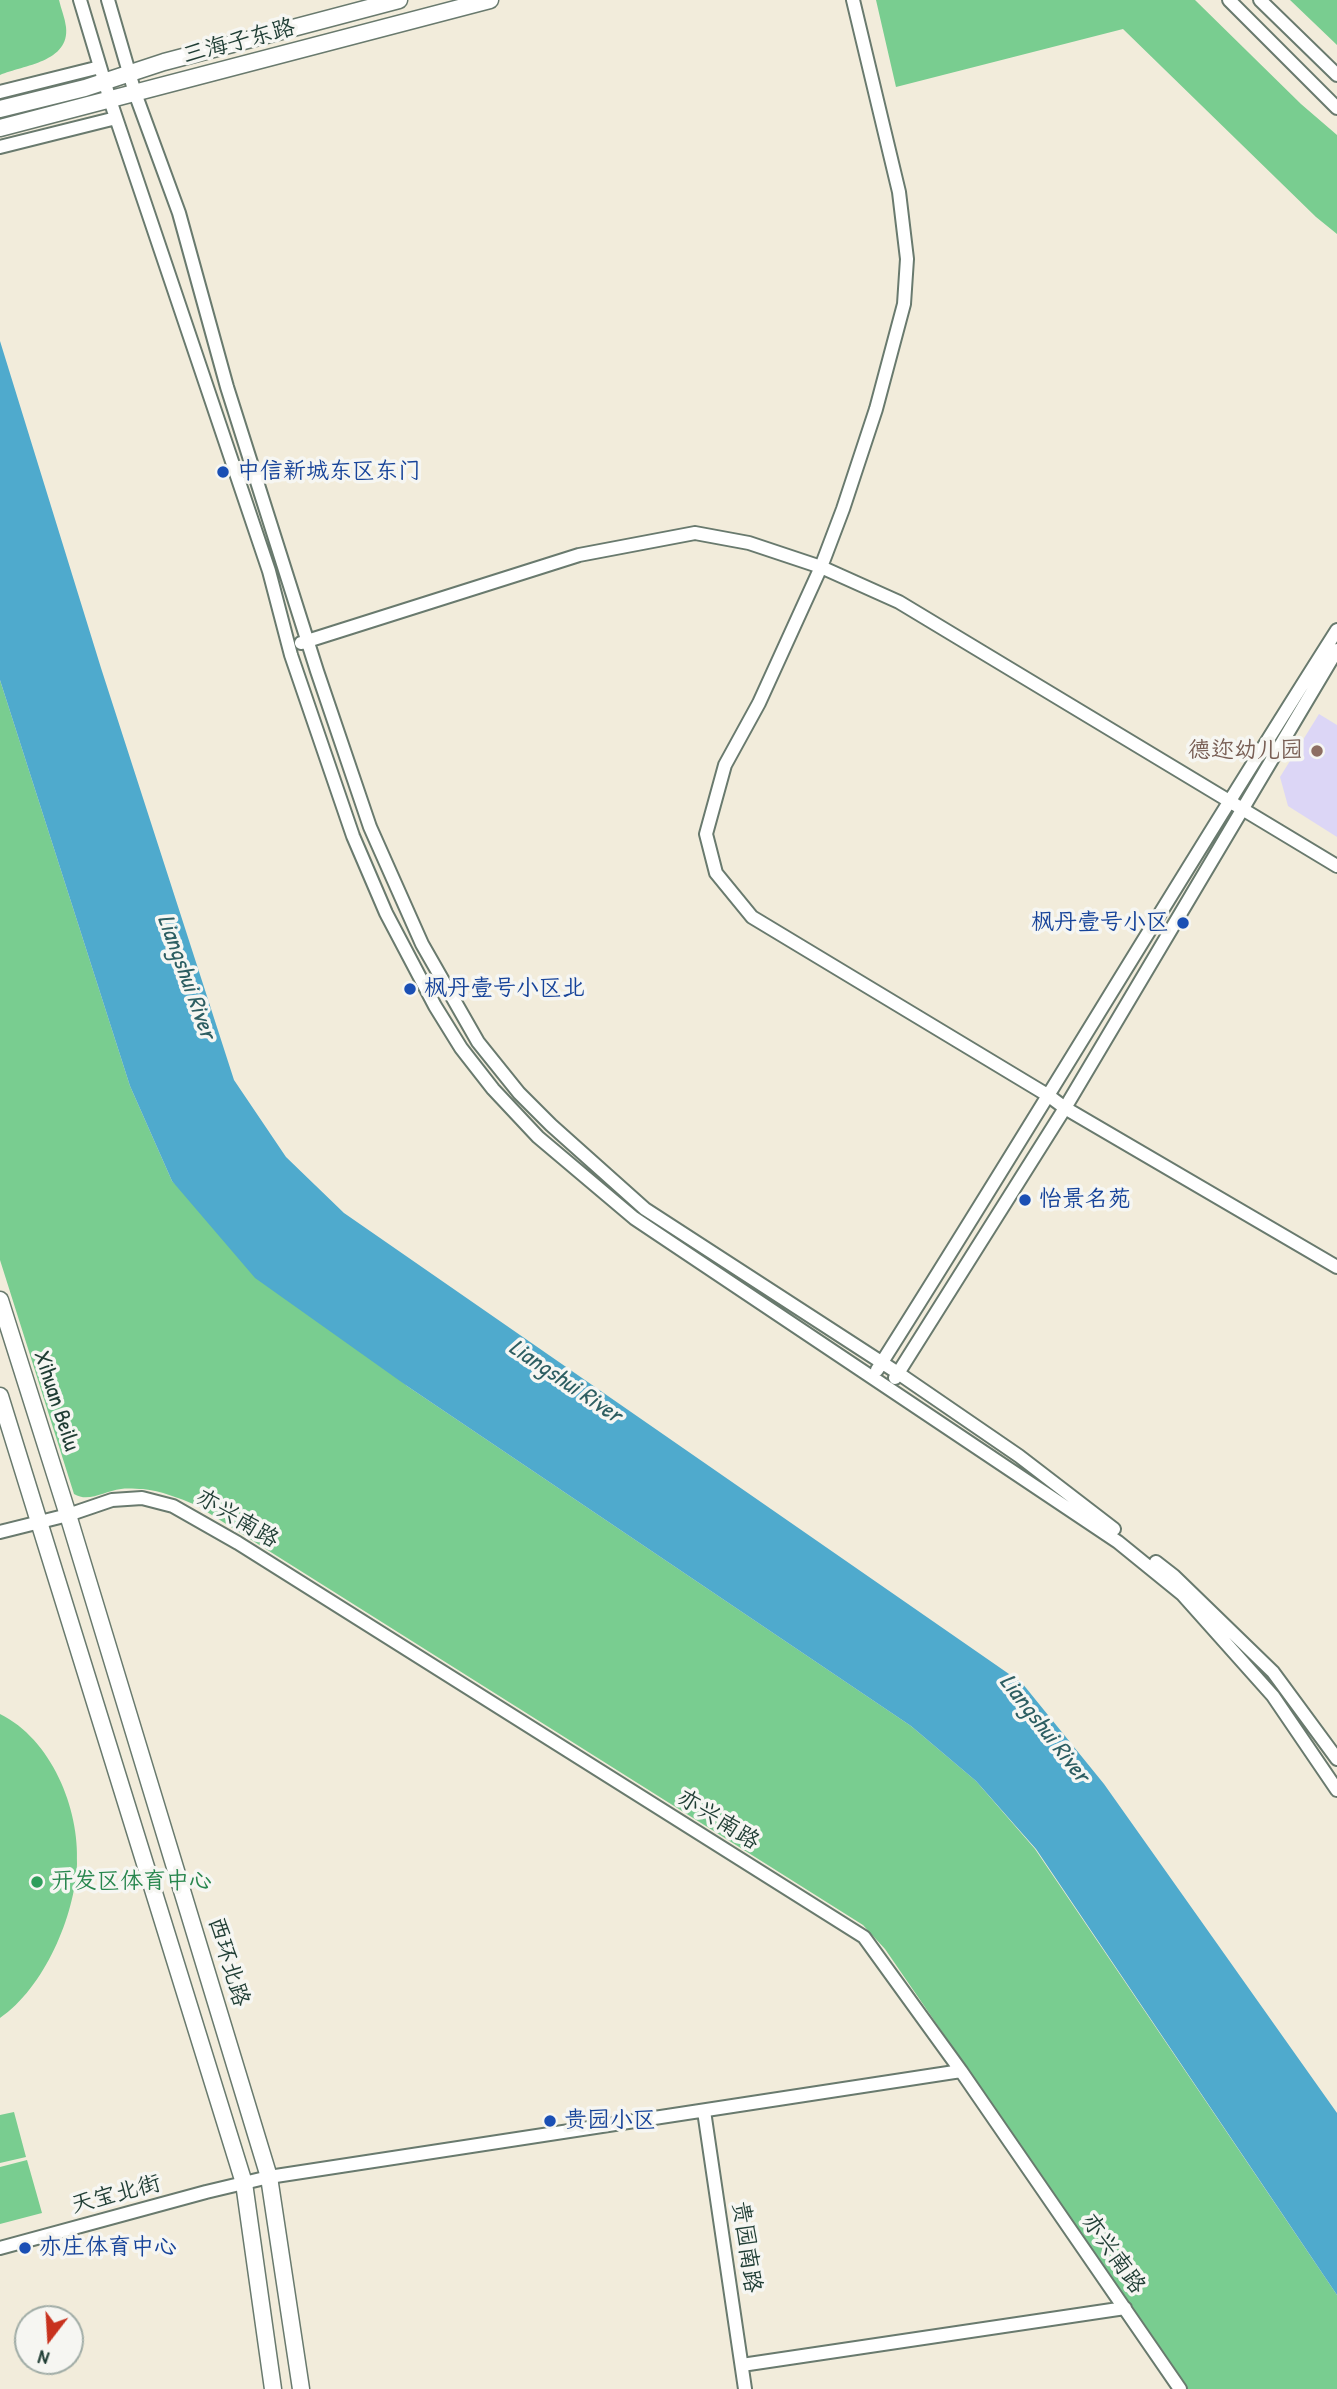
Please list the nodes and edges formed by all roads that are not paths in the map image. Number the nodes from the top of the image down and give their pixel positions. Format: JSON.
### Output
{"nodes":[{"id":1,"x":80,"y":0,"type":"edge"},
{"id":2,"x":108,"y":0,"type":"edge"},
{"id":3,"x":399,"y":0,"type":"edge"},
{"id":4,"x":490,"y":0,"type":"edge"},
{"id":5,"x":853,"y":0,"type":"edge"},
{"id":6,"x":1229,"y":0,"type":"edge"},
{"id":7,"x":1260,"y":0,"type":"edge"},
{"id":8,"x":102,"y":74,"type":"junction"},
{"id":9,"x":129,"y":74,"type":"junction"},
{"id":10,"x":1337,"y":75,"type":"edge"},
{"id":11,"x":0,"y":92,"type":"edge"},
{"id":12,"x":135,"y":93,"type":"junction"},
{"id":13,"x":110,"y":100,"type":"junction"},
{"id":14,"x":1337,"y":108,"type":"edge"},
{"id":15,"x":0,"y":109,"type":"edge"},
{"id":16,"x":116,"y":118,"type":"junction"},
{"id":17,"x":0,"y":128,"type":"edge"},
{"id":18,"x":0,"y":147,"type":"edge"},
{"id":19,"x":821,"y":567,"type":"junction"},
{"id":20,"x":1337,"y":630,"type":"edge"},
{"id":21,"x":308,"y":640,"type":"junction"},
{"id":22,"x":290,"y":646,"type":"junction"},
{"id":23,"x":1337,"y":650,"type":"edge"},
{"id":24,"x":1230,"y":799,"type":"junction"},
{"id":25,"x":1243,"y":808,"type":"junction"},
{"id":26,"x":1337,"y":866,"type":"edge"},
{"id":27,"x":1049,"y":1096,"type":"junction"},
{"id":28,"x":1065,"y":1108,"type":"junction"},
{"id":29,"x":1337,"y":1267,"type":"edge"},
{"id":30,"x":0,"y":1300,"type":"edge"},
{"id":31,"x":881,"y":1363,"type":"junction"},
{"id":32,"x":898,"y":1373,"type":"junction"},
{"id":33,"x":872,"y":1377,"type":"junction"},
{"id":34,"x":889,"y":1388,"type":"junction"},
{"id":35,"x":0,"y":1396,"type":"edge"},
{"id":36,"x":68,"y":1515,"type":"junction"},
{"id":37,"x":38,"y":1522,"type":"junction"},
{"id":38,"x":0,"y":1532,"type":"edge"},
{"id":39,"x":1337,"y":1759,"type":"edge"},
{"id":40,"x":1337,"y":1790,"type":"edge"},
{"id":41,"x":961,"y":2071,"type":"junction"},
{"id":42,"x":704,"y":2111,"type":"junction"},
{"id":43,"x":269,"y":2177,"type":"junction"},
{"id":44,"x":244,"y":2183,"type":"junction"},
{"id":45,"x":0,"y":2248,"type":"edge"},
{"id":46,"x":1125,"y":2308,"type":"junction"},
{"id":47,"x":742,"y":2365,"type":"junction"},
{"id":48,"x":273,"y":2389,"type":"edge"},
{"id":49,"x":300,"y":2389,"type":"edge"},
{"id":50,"x":745,"y":2389,"type":"edge"},
{"id":51,"x":1180,"y":2389,"type":"edge"}],
"edges":[{"from":1,"to":8,"type":"street"},
{"from":2,"to":9,"type":"street"},
{"from":3,"to":9,"type":"main road","name":"三海子东路"},
{"from":4,"to":12,"type":"main road","name":"三海子东路"},
{"from":5,"to":19,"type":"street"},
{"from":6,"to":14,"type":"street"},
{"from":7,"to":10,"type":"street"},
{"from":8,"to":9,"type":"main road","name":"三海子东路"},
{"from":8,"to":11,"type":"street"},
{"from":8,"to":13,"type":"street"},
{"from":8,"to":15,"type":"main road","name":"三海子东路"},
{"from":9,"to":12,"type":"street"},
{"from":12,"to":13,"type":"main road","name":"三海子东路"},
{"from":12,"to":21,"type":"street"},
{"from":13,"to":16,"type":"street"},
{"from":13,"to":17,"type":"main road","name":"三海子东路"},
{"from":16,"to":18,"type":"street"},
{"from":16,"to":22,"type":"street"},
{"from":19,"to":21,"type":"street"},
{"from":19,"to":24,"type":"street"},
{"from":19,"to":27,"type":"street"},
{"from":20,"to":24,"type":"street"},
{"from":21,"to":22,"type":"street"},
{"from":21,"to":31,"type":"street"},
{"from":22,"to":33,"type":"street"},
{"from":23,"to":25,"type":"street"},
{"from":24,"to":25,"type":"street"},
{"from":24,"to":27,"type":"street"},
{"from":25,"to":26,"type":"street"},
{"from":25,"to":28,"type":"street"},
{"from":27,"to":28,"type":"street"},
{"from":27,"to":31,"type":"street"},
{"from":28,"to":29,"type":"street"},
{"from":28,"to":32,"type":"street"},
{"from":30,"to":36,"type":"main road","name":"Xihuan Beilu"},
{"from":31,"to":32,"type":"street"},
{"from":31,"to":33,"type":"street"},
{"from":32,"to":34,"type":"street"},
{"from":32,"to":39,"type":"street"},
{"from":33,"to":34,"type":"street"},
{"from":34,"to":40,"type":"street"},
{"from":35,"to":37,"type":"main road"},
{"from":36,"to":37,"type":"street","name":"亦兴南路"},
{"from":36,"to":41,"type":"street","name":"亦兴南路"},
{"from":36,"to":43,"type":"main road","name":"西环北路"},
{"from":37,"to":38,"type":"street","name":"亦兴南路"},
{"from":37,"to":44,"type":"main road"},
{"from":41,"to":42,"type":"street","name":"天宝北街"},
{"from":41,"to":46,"type":"street","name":"亦兴南路"},
{"from":42,"to":43,"type":"street","name":"天宝北街"},
{"from":42,"to":47,"type":"street","name":"贵园南路"},
{"from":43,"to":44,"type":"street","name":"天宝北街"},
{"from":43,"to":49,"type":"main road","name":"西环北路"},
{"from":44,"to":45,"type":"street","name":"天宝北街"},
{"from":44,"to":48,"type":"main road"},
{"from":46,"to":47,"type":"street"},
{"from":46,"to":51,"type":"street","name":"亦兴南路"},
{"from":47,"to":50,"type":"street","name":"贵园南路"}]}
